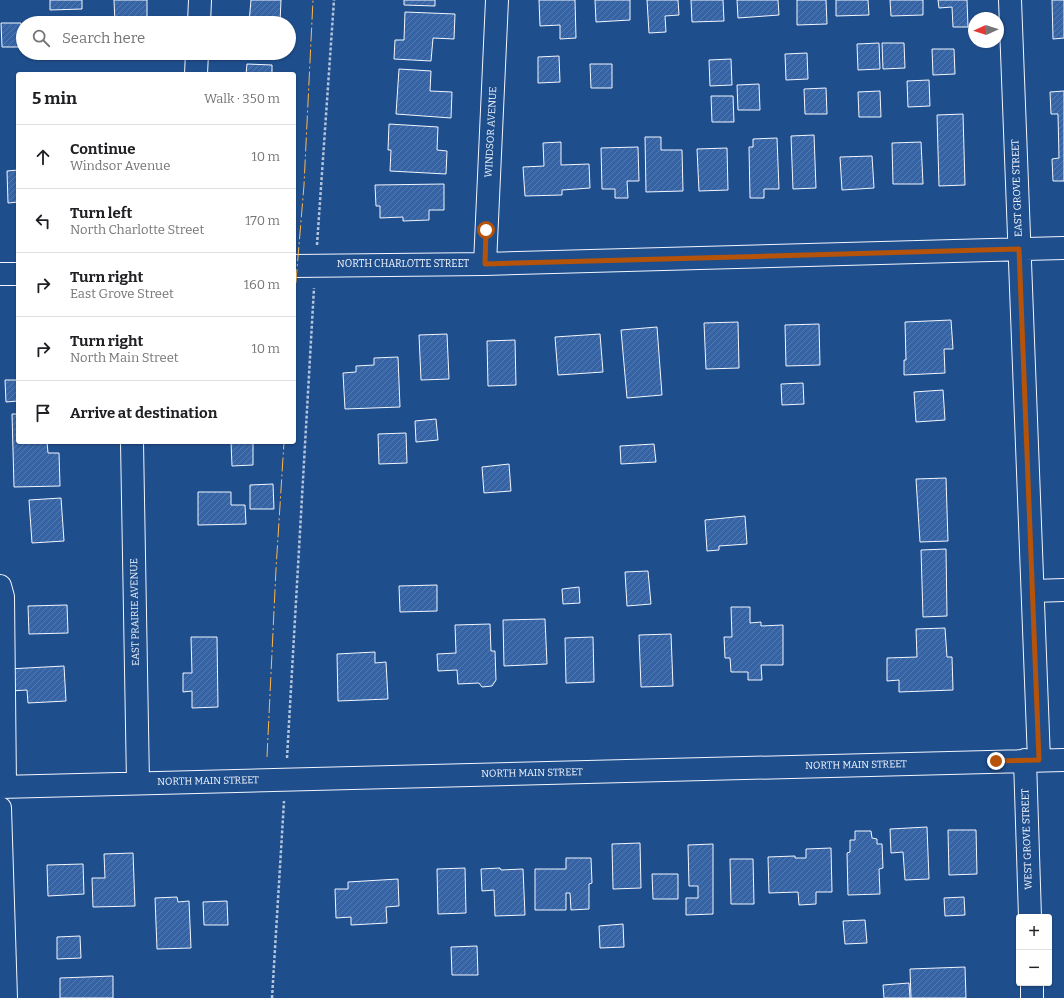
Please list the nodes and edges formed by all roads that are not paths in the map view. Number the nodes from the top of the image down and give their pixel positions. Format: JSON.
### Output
{"nodes":[{"id":1,"x":200,"y":0,"type":"edge"},
{"id":2,"x":497,"y":0,"type":"edge"},
{"id":3,"x":1010,"y":0,"type":"edge"},
{"id":4,"x":199,"y":16,"type":"edge"},
{"id":5,"x":197,"y":60,"type":"edge"},
{"id":6,"x":196,"y":72,"type":"edge"},
{"id":7,"x":1064,"y":248,"type":"edge"},
{"id":8,"x":1019,"y":249,"type":"junction"},
{"id":9,"x":485,"y":264,"type":"junction"},
{"id":10,"x":296,"y":266,"type":"edge"},
{"id":11,"x":0,"y":274,"type":"edge"},
{"id":12,"x":16,"y":274,"type":"edge"},
{"id":13,"x":132,"y":444,"type":"edge"},
{"id":14,"x":0,"y":586,"type":"edge"},
{"id":15,"x":1032,"y":590,"type":"junction"},
{"id":16,"x":1064,"y":590,"type":"edge"},
{"id":17,"x":1032,"y":760,"type":"junction"},
{"id":18,"x":1064,"y":760,"type":"edge"},
{"id":19,"x":138,"y":783,"type":"junction"},
{"id":20,"x":3,"y":786,"type":"edge"},
{"id":21,"x":0,"y":808,"type":"edge"},
{"id":22,"x":1030,"y":914,"type":"edge"},
{"id":23,"x":1032,"y":986,"type":"edge"},
{"id":24,"x":6,"y":998,"type":"edge"},
{"id":25,"x":1032,"y":998,"type":"edge"}],
"edges":[{"from":1,"to":4,"type":"street"},
{"from":2,"to":9,"type":"street","name":"WINDSOR AVENUE"},
{"from":3,"to":8,"type":"street","name":"EAST GROVE STREET"},
{"from":5,"to":6,"type":"street"},
{"from":7,"to":8,"type":"street","name":"NORTH CHARLOTTE STREET"},
{"from":8,"to":9,"type":"street","name":"NORTH CHARLOTTE STREET"},
{"from":8,"to":15,"type":"street","name":"EAST GROVE STREET"},
{"from":9,"to":10,"type":"street","name":"NORTH CHARLOTTE STREET"},
{"from":11,"to":12,"type":"street"},
{"from":13,"to":19,"type":"street","name":"EAST PRAIRIE AVENUE"},
{"from":14,"to":20,"type":"street"},
{"from":15,"to":16,"type":"street"},
{"from":15,"to":17,"type":"street","name":"EAST GROVE STREET"},
{"from":17,"to":18,"type":"street","name":"NORTH MAIN STREET"},
{"from":17,"to":19,"type":"street","name":"NORTH MAIN STREET"},
{"from":17,"to":22,"type":"street","name":"WEST GROVE STREET"},
{"from":19,"to":20,"type":"street","name":"NORTH MAIN STREET"},
{"from":21,"to":24,"type":"street"},
{"from":23,"to":25,"type":"street"}]}
